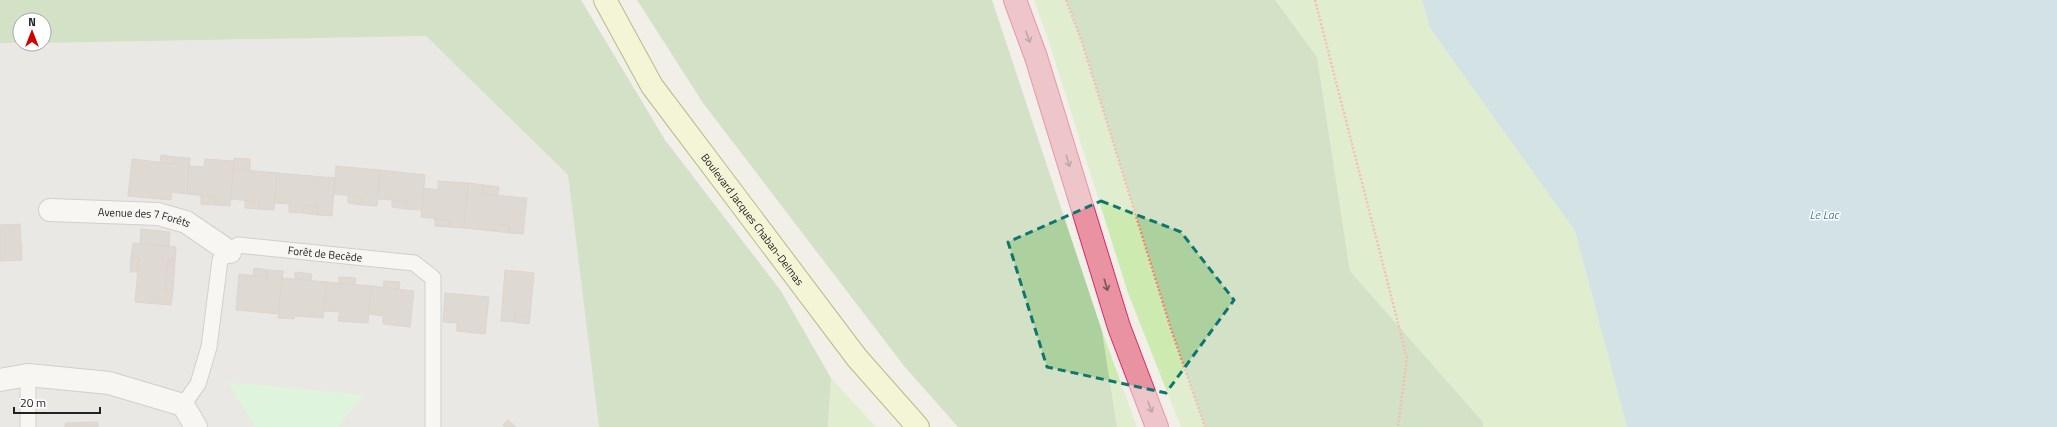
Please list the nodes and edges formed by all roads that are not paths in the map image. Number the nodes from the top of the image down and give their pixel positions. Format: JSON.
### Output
{"nodes":[{"id":1,"x":605,"y":0,"type":"edge"},
{"id":2,"x":1015,"y":0,"type":"edge"},
{"id":3,"x":50,"y":210,"type":"dead end"},
{"id":4,"x":230,"y":252,"type":"junction"},
{"id":5,"x":28,"y":375,"type":"junction"},
{"id":6,"x":0,"y":380,"type":"edge"},
{"id":7,"x":183,"y":405,"type":"junction"},
{"id":8,"x":28,"y":427,"type":"edge"},
{"id":9,"x":196,"y":427,"type":"edge"},
{"id":10,"x":433,"y":427,"type":"edge"},
{"id":11,"x":918,"y":427,"type":"edge"},
{"id":12,"x":1157,"y":427,"type":"edge"}],
"edges":[{"from":1,"to":11,"type":"main road","name":"Boulevard Jacques Chaban-Delmas"},
{"from":2,"to":12,"type":"highway","one_way":true},
{"from":3,"to":4,"type":"street","name":"Avenue des 7 Forêts"},
{"from":4,"to":7,"type":"lane"},
{"from":4,"to":10,"type":"lane","name":"Forêt de Becède"},
{"from":5,"to":6,"type":"street"},
{"from":5,"to":7,"type":"street"},
{"from":5,"to":8,"type":"lane"},
{"from":7,"to":9,"type":"street"}]}
